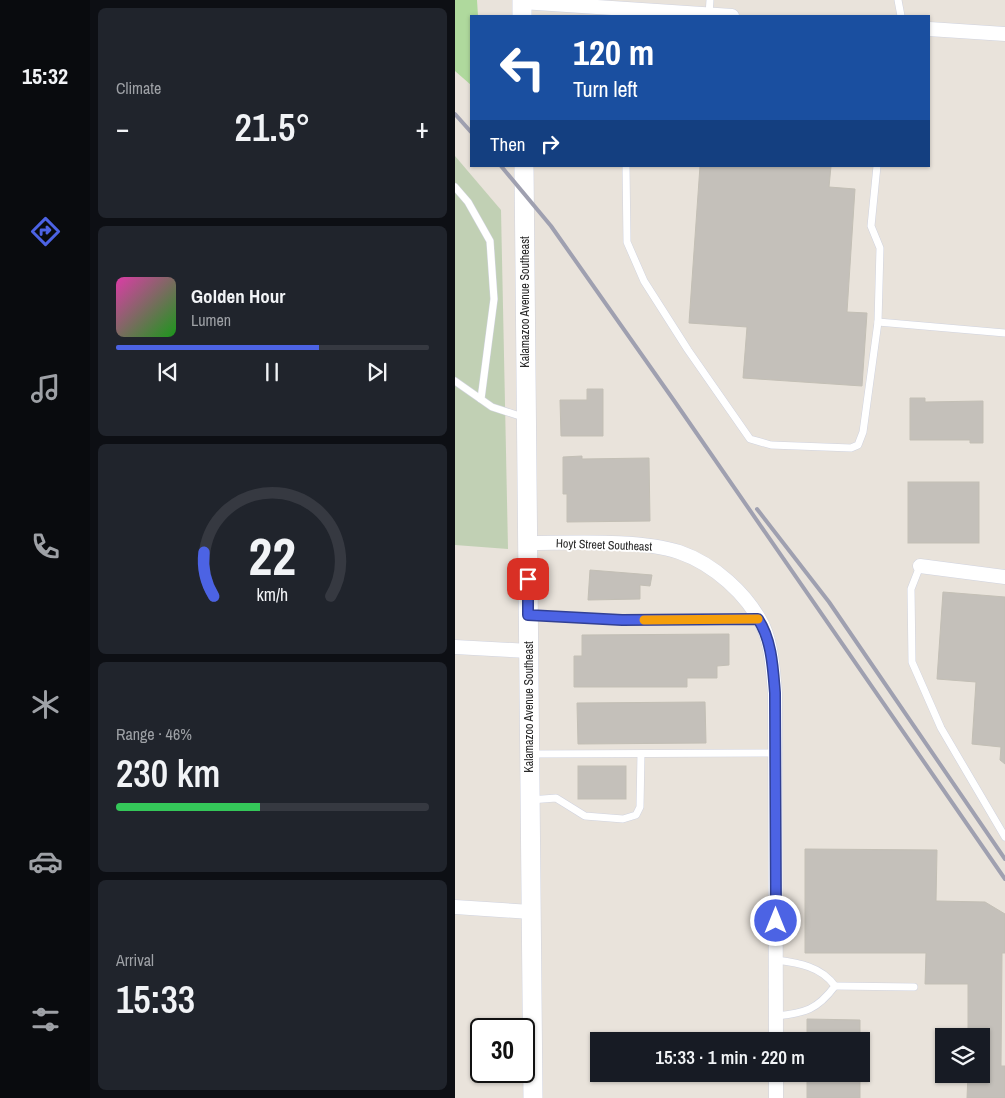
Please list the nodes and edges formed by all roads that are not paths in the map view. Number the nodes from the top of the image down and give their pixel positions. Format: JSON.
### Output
{"nodes":[{"id":1,"x":710,"y":0,"type":"edge"},
{"id":2,"x":898,"y":0,"type":"edge"},
{"id":3,"x":522,"y":6,"type":"edge"},
{"id":4,"x":667,"y":14,"type":"edge"},
{"id":5,"x":709,"y":15,"type":"joint"},
{"id":6,"x":901,"y":15,"type":"edge"},
{"id":7,"x":930,"y":29,"type":"edge"},
{"id":8,"x":1005,"y":34,"type":"edge"},
{"id":9,"x":524,"y":167,"type":"edge"},
{"id":10,"x":626,"y":167,"type":"edge"},
{"id":11,"x":877,"y":167,"type":"edge"},
{"id":12,"x":455,"y":187,"type":"edge"},
{"id":13,"x":878,"y":322,"type":"junction"},
{"id":14,"x":1005,"y":333,"type":"edge"},
{"id":15,"x":455,"y":381,"type":"edge"},
{"id":16,"x":481,"y":399,"type":"junction"},
{"id":17,"x":526,"y":418,"type":"junction"},
{"id":18,"x":528,"y":543,"type":"junction"},
{"id":19,"x":920,"y":566,"type":"joint"},
{"id":20,"x":1005,"y":577,"type":"edge"},
{"id":21,"x":528,"y":615,"type":"junction"},
{"id":22,"x":758,"y":619,"type":"junction"},
{"id":23,"x":455,"y":648,"type":"edge"},
{"id":24,"x":529,"y":651,"type":"junction"},
{"id":25,"x":776,"y":752,"type":"junction"},
{"id":26,"x":529,"y":754,"type":"junction"},
{"id":27,"x":641,"y":754,"type":"junction"},
{"id":28,"x":530,"y":800,"type":"junction"},
{"id":29,"x":1005,"y":837,"type":"edge"},
{"id":30,"x":455,"y":907,"type":"edge"},
{"id":31,"x":531,"y":912,"type":"junction"},
{"id":32,"x":776,"y":960,"type":"junction"},
{"id":33,"x":835,"y":986,"type":"junction"},
{"id":34,"x":914,"y":987,"type":"dead end"},
{"id":35,"x":776,"y":1016,"type":"junction"},
{"id":36,"x":776,"y":1032,"type":"edge"},
{"id":37,"x":776,"y":1082,"type":"edge"},
{"id":38,"x":533,"y":1098,"type":"edge"},
{"id":39,"x":776,"y":1098,"type":"edge"}],
"edges":[{"from":1,"to":5,"type":"lane"},
{"from":2,"to":6,"type":"lane"},
{"from":3,"to":4,"type":"street"},
{"from":4,"to":5,"type":"street"},
{"from":7,"to":8,"type":"street"},
{"from":9,"to":17,"type":"main road","name":"Kalamazoo Avenue Southeast"},
{"from":10,"to":13,"type":"lane"},
{"from":11,"to":13,"type":"lane"},
{"from":12,"to":16,"type":"lane"},
{"from":13,"to":14,"type":"lane"},
{"from":15,"to":16,"type":"lane"},
{"from":16,"to":17,"type":"lane"},
{"from":17,"to":18,"type":"main road","name":"Kalamazoo Avenue Southeast"},
{"from":18,"to":21,"type":"main road","name":"Kalamazoo Avenue Southeast"},
{"from":18,"to":22,"type":"street","name":"Hoyt Street Southeast"},
{"from":19,"to":20,"type":"street"},
{"from":19,"to":29,"type":"lane"},
{"from":21,"to":22,"type":"lane"},
{"from":21,"to":24,"type":"main road","name":"Kalamazoo Avenue Southeast"},
{"from":22,"to":25,"type":"street","name":"Hoyt Street Southeast"},
{"from":23,"to":24,"type":"street"},
{"from":24,"to":26,"type":"main road","name":"Kalamazoo Avenue Southeast"},
{"from":25,"to":27,"type":"lane"},
{"from":25,"to":32,"type":"street","name":"Hoyt Street Southeast"},
{"from":26,"to":27,"type":"lane"},
{"from":26,"to":28,"type":"main road","name":"Kalamazoo Avenue Southeast"},
{"from":27,"to":28,"type":"lane"},
{"from":28,"to":31,"type":"main road","name":"Kalamazoo Avenue Southeast"},
{"from":30,"to":31,"type":"street"},
{"from":31,"to":38,"type":"main road","name":"Kalamazoo Avenue Southeast"},
{"from":32,"to":33,"type":"lane"},
{"from":32,"to":35,"type":"street","name":"Hoyt Street Southeast"},
{"from":33,"to":34,"type":"lane"},
{"from":33,"to":35,"type":"lane"},
{"from":35,"to":36,"type":"street","name":"Hoyt Street Southeast"},
{"from":37,"to":39,"type":"street"}]}
